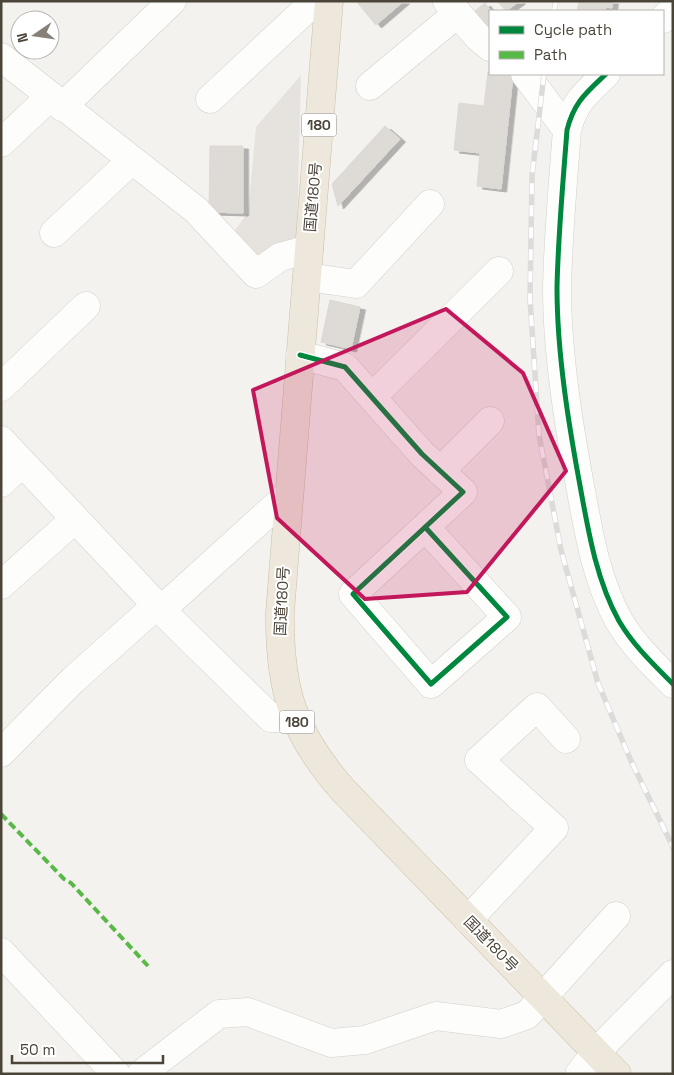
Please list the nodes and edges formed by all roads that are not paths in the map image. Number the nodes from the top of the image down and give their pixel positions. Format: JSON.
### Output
{"nodes":[{"id":1,"x":172,"y":1,"type":"edge"},
{"id":2,"x":315,"y":1,"type":"edge"},
{"id":3,"x":329,"y":1,"type":"edge"},
{"id":4,"x":453,"y":7,"type":"edge"},
{"id":5,"x":484,"y":42,"type":"edge"},
{"id":6,"x":1,"y":57,"type":"edge"},
{"id":7,"x":526,"y":75,"type":"edge"},
{"id":8,"x":605,"y":75,"type":"edge"},
{"id":9,"x":370,"y":86,"type":"dead end"},
{"id":10,"x":210,"y":99,"type":"dead end"},
{"id":11,"x":56,"y":102,"type":"junction"},
{"id":12,"x":567,"y":130,"type":"junction"},
{"id":13,"x":1,"y":143,"type":"edge"},
{"id":14,"x":132,"y":160,"type":"junction"},
{"id":15,"x":430,"y":204,"type":"dead end"},
{"id":16,"x":54,"y":233,"type":"dead end"},
{"id":17,"x":309,"y":249,"type":"junction"},
{"id":18,"x":499,"y":271,"type":"dead end"},
{"id":19,"x":307,"y":278,"type":"junction"},
{"id":20,"x":86,"y":306,"type":"dead end"},
{"id":21,"x":300,"y":355,"type":"junction"},
{"id":22,"x":1,"y":386,"type":"edge"},
{"id":23,"x":372,"y":397,"type":"junction"},
{"id":24,"x":490,"y":421,"type":"dead end"},
{"id":25,"x":1,"y":440,"type":"edge"},
{"id":26,"x":22,"y":463,"type":"junction"},
{"id":27,"x":440,"y":471,"type":"junction"},
{"id":28,"x":1,"y":483,"type":"edge"},
{"id":29,"x":289,"y":494,"type":"junction"},
{"id":30,"x":74,"y":519,"type":"junction"},
{"id":31,"x":425,"y":527,"type":"junction"},
{"id":32,"x":1,"y":585,"type":"edge"},
{"id":33,"x":159,"y":608,"type":"junction"},
{"id":34,"x":673,"y":684,"type":"edge"},
{"id":35,"x":295,"y":719,"type":"junction"},
{"id":36,"x":566,"y":739,"type":"dead end"},
{"id":37,"x":1,"y":753,"type":"edge"},
{"id":38,"x":616,"y":916,"type":"dead end"},
{"id":39,"x":468,"y":920,"type":"junction"},
{"id":40,"x":6,"y":966,"type":"edge"},
{"id":41,"x":673,"y":974,"type":"edge"},
{"id":42,"x":544,"y":998,"type":"junction"},
{"id":43,"x":596,"y":1052,"type":"junction"},
{"id":44,"x":116,"y":1074,"type":"edge"},
{"id":45,"x":141,"y":1074,"type":"edge"},
{"id":46,"x":579,"y":1074,"type":"edge"},
{"id":47,"x":617,"y":1074,"type":"edge"}],
"edges":[{"from":1,"to":11,"type":"street"},
{"from":2,"to":10,"type":"street"},
{"from":3,"to":17,"type":"highway","name":"国道180号","number":"180"},
{"from":4,"to":5,"type":"street"},
{"from":4,"to":9,"type":"street"},
{"from":6,"to":11,"type":"street"},
{"from":7,"to":12,"type":"street"},
{"from":8,"to":12,"type":"street"},
{"from":11,"to":13,"type":"street"},
{"from":11,"to":14,"type":"street"},
{"from":12,"to":34,"type":"street"},
{"from":14,"to":16,"type":"street"},
{"from":14,"to":17,"type":"street"},
{"from":15,"to":19,"type":"street"},
{"from":17,"to":19,"type":"highway","name":"国道180号","number":"180"},
{"from":18,"to":23,"type":"street"},
{"from":19,"to":21,"type":"highway","name":"国道180号","number":"180"},
{"from":20,"to":22,"type":"street"},
{"from":21,"to":23,"type":"street"},
{"from":21,"to":29,"type":"highway","name":"国道180号","number":"180"},
{"from":23,"to":27,"type":"street"},
{"from":24,"to":27,"type":"street"},
{"from":25,"to":26,"type":"street"},
{"from":26,"to":28,"type":"street"},
{"from":26,"to":30,"type":"street"},
{"from":27,"to":31,"type":"street"},
{"from":29,"to":33,"type":"street"},
{"from":29,"to":35,"type":"highway","name":"国道180号","number":"180"},
{"from":30,"to":32,"type":"street"},
{"from":30,"to":33,"type":"street"},
{"from":31,"to":31,"type":"street"},
{"from":33,"to":35,"type":"street"},
{"from":33,"to":37,"type":"street"},
{"from":35,"to":39,"type":"highway","name":"国道180号","number":"180"},
{"from":36,"to":39,"type":"street"},
{"from":38,"to":42,"type":"street"},
{"from":39,"to":42,"type":"highway","name":"国道180号","number":"180"},
{"from":40,"to":44,"type":"street"},
{"from":41,"to":43,"type":"street"},
{"from":42,"to":43,"type":"highway","name":"国道180号","number":"180"},
{"from":42,"to":45,"type":"street"},
{"from":43,"to":46,"type":"street"},
{"from":43,"to":47,"type":"highway","name":"国道180号","number":"180"}]}
